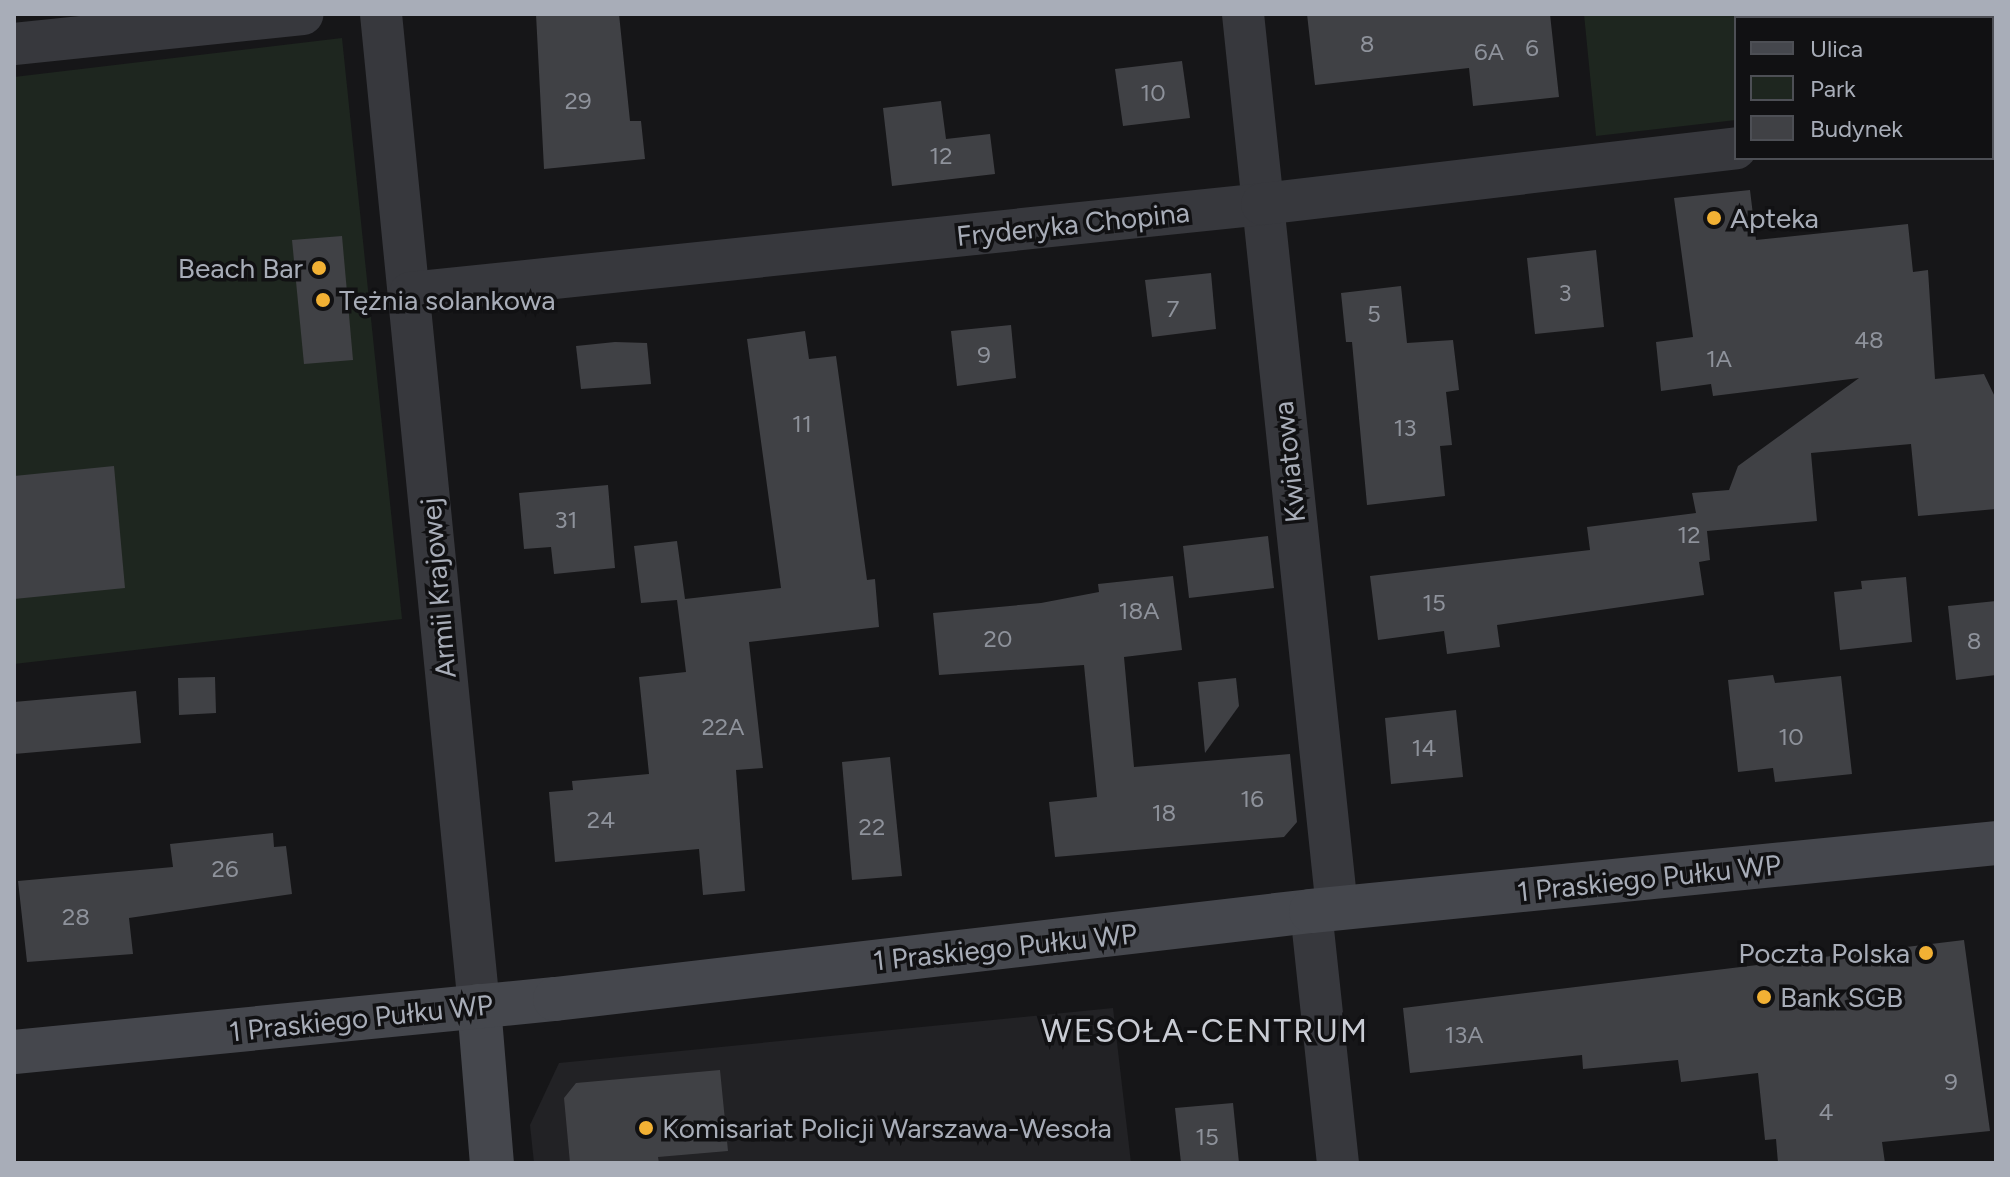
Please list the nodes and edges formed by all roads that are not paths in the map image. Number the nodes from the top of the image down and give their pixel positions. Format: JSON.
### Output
{"nodes":[{"id":1,"x":302,"y":14,"type":"edge"},
{"id":2,"x":381,"y":14,"type":"edge"},
{"id":3,"x":1243,"y":14,"type":"edge"},
{"id":4,"x":14,"y":44,"type":"edge"},
{"id":5,"x":1734,"y":148,"type":"edge"},
{"id":6,"x":1262,"y":204,"type":"junction"},
{"id":7,"x":410,"y":293,"type":"junction"},
{"id":8,"x":1996,"y":843,"type":"edge"},
{"id":9,"x":1324,"y":910,"type":"junction"},
{"id":10,"x":479,"y":1006,"type":"junction"},
{"id":11,"x":14,"y":1052,"type":"edge"},
{"id":12,"x":492,"y":1163,"type":"edge"},
{"id":13,"x":1338,"y":1163,"type":"edge"}],
"edges":[{"from":1,"to":4,"type":"street"},
{"from":2,"to":7,"type":"street","name":"Armii Krajowej"},
{"from":3,"to":6,"type":"street","name":"Kwiatowa"},
{"from":5,"to":6,"type":"street","name":"Fryderyka Chopina"},
{"from":6,"to":7,"type":"street","name":"Fryderyka Chopina"},
{"from":6,"to":9,"type":"street","name":"Kwiatowa"},
{"from":7,"to":10,"type":"street","name":"Armii Krajowej"},
{"from":8,"to":9,"type":"street","name":"1 Praskiego Pułku WP"},
{"from":9,"to":10,"type":"street","name":"1 Praskiego Pułku WP"},
{"from":9,"to":13,"type":"street","name":"Kwiatowa"},
{"from":10,"to":11,"type":"street","name":"1 Praskiego Pułku WP"},
{"from":10,"to":12,"type":"street","name":"Armii Krajowej"}]}
